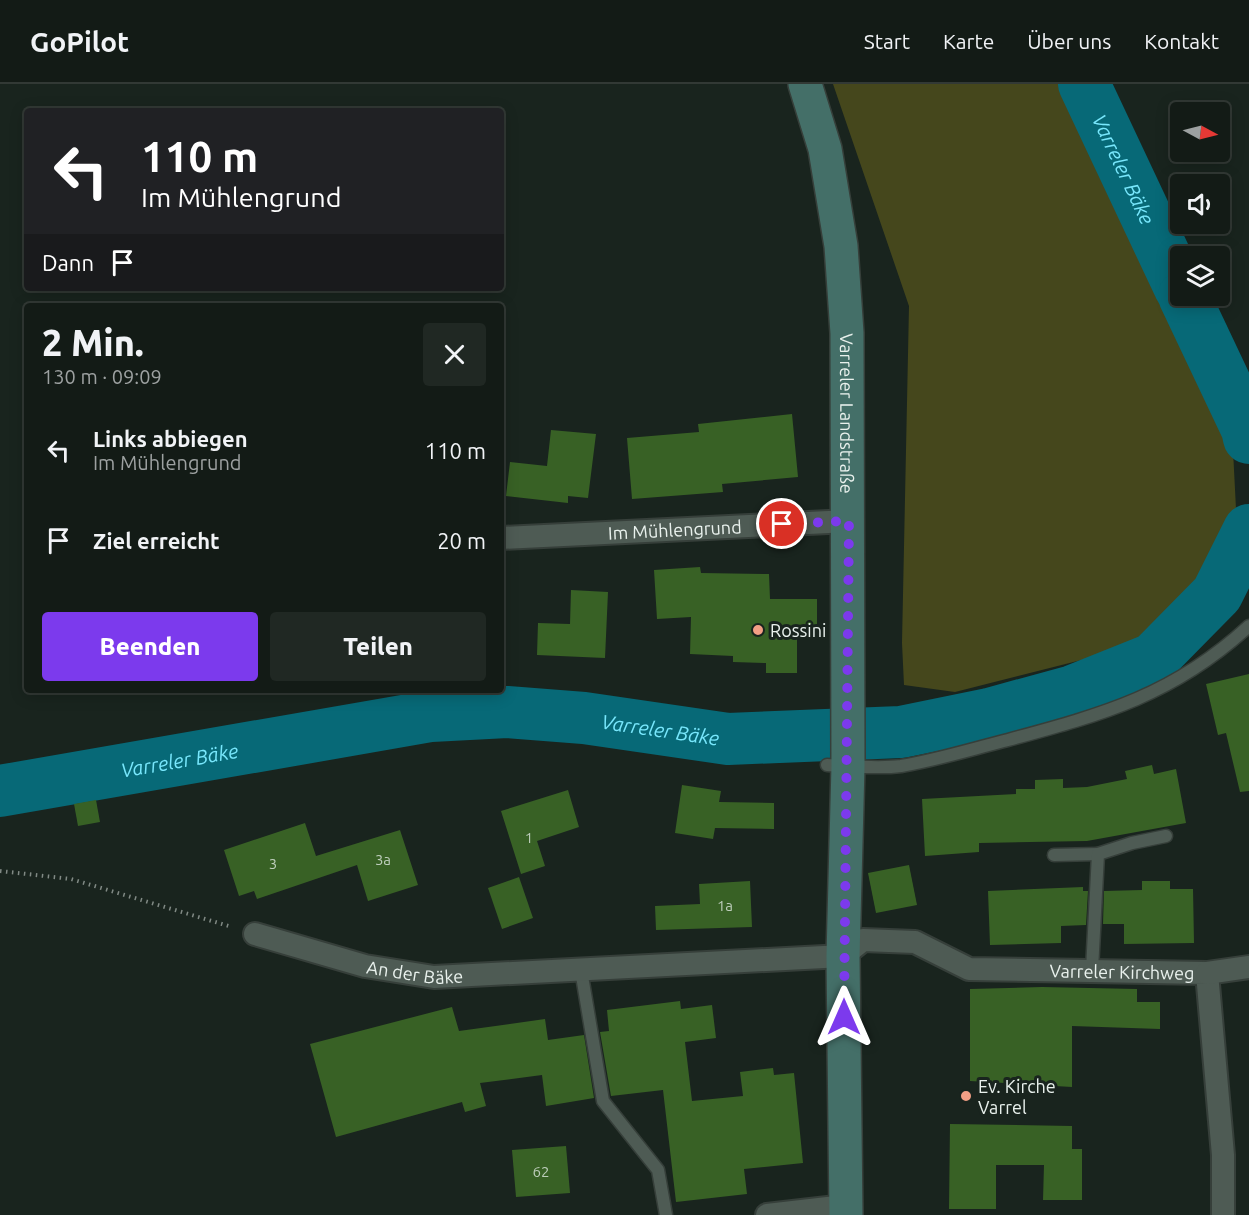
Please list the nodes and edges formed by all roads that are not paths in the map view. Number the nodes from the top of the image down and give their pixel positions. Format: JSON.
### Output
{"nodes":[{"id":1,"x":805,"y":84,"type":"edge"},
{"id":2,"x":849,"y":521,"type":"junction"},
{"id":3,"x":504,"y":538,"type":"edge"},
{"id":4,"x":1249,"y":626,"type":"edge"},
{"id":5,"x":838,"y":766,"type":"junction"},
{"id":6,"x":1166,"y":837,"type":"dead end"},
{"id":7,"x":1098,"y":854,"type":"junction"},
{"id":8,"x":1054,"y":855,"type":"dead end"},
{"id":9,"x":255,"y":934,"type":"road end"},
{"id":10,"x":843,"y":956,"type":"junction"},
{"id":11,"x":1249,"y":967,"type":"edge"},
{"id":12,"x":581,"y":970,"type":"junction"},
{"id":13,"x":1092,"y":970,"type":"junction"},
{"id":14,"x":1207,"y":973,"type":"junction"},
{"id":15,"x":846,"y":1210,"type":"edge"},
{"id":16,"x":666,"y":1215,"type":"edge"},
{"id":17,"x":767,"y":1215,"type":"edge"},
{"id":18,"x":1223,"y":1215,"type":"edge"}],
"edges":[{"from":1,"to":2,"type":"main road","name":"Varreler Landstraße"},
{"from":2,"to":3,"type":"street","name":"Im Mühlengrund"},
{"from":2,"to":5,"type":"main road","name":"Varreler Landstraße"},
{"from":4,"to":5,"type":"lane"},
{"from":5,"to":10,"type":"main road","name":"Varreler Landstraße"},
{"from":6,"to":7,"type":"lane"},
{"from":7,"to":8,"type":"lane"},
{"from":7,"to":13,"type":"lane"},
{"from":9,"to":12,"type":"street","name":"An der Bäke"},
{"from":10,"to":12,"type":"street","name":"An der Bäke"},
{"from":10,"to":13,"type":"street","name":"Varreler Kirchweg"},
{"from":10,"to":15,"type":"main road","name":"Varreler Landstraße"},
{"from":11,"to":14,"type":"street"},
{"from":12,"to":16,"type":"lane"},
{"from":13,"to":14,"type":"street","name":"Varreler Kirchweg"},
{"from":14,"to":18,"type":"street","name":"Varreler Kirchweg"},
{"from":15,"to":17,"type":"street"}]}
